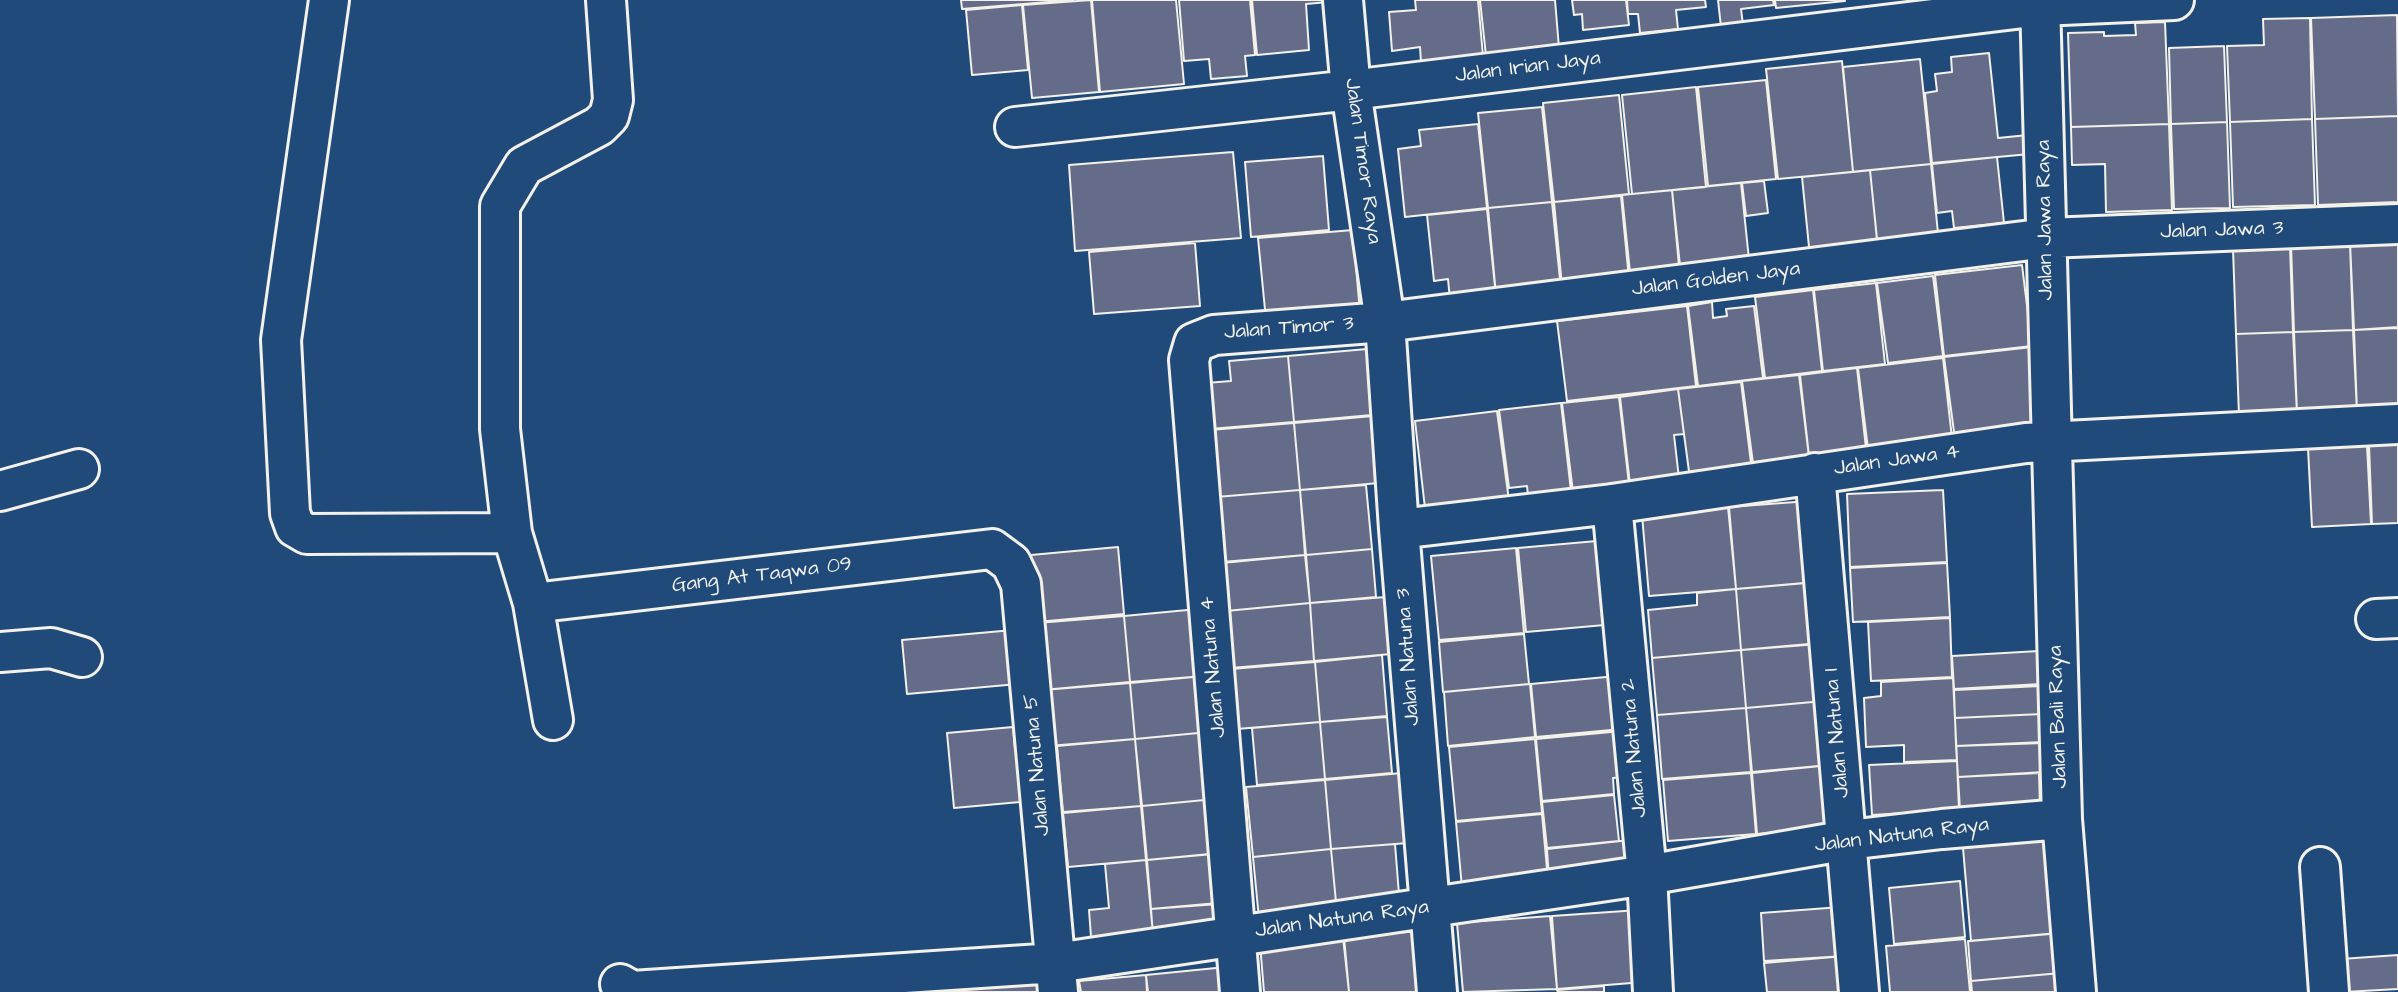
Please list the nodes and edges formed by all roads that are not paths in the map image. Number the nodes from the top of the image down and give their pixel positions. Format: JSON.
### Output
{"nodes":[{"id":1,"x":330,"y":0,"type":"edge"},
{"id":2,"x":606,"y":0,"type":"edge"},
{"id":3,"x":1343,"y":0,"type":"edge"},
{"id":4,"x":2174,"y":0,"type":"edge"},
{"id":5,"x":2040,"y":3,"type":"edge"},
{"id":6,"x":1351,"y":90,"type":"junction"},
{"id":7,"x":1015,"y":127,"type":"dead end"},
{"id":8,"x":2398,"y":224,"type":"edge"},
{"id":9,"x":2047,"y":238,"type":"junction"},
{"id":10,"x":1385,"y":322,"type":"junction"},
{"id":11,"x":1194,"y":343,"type":"joint"},
{"id":12,"x":2398,"y":425,"type":"edge"},
{"id":13,"x":2051,"y":441,"type":"junction"},
{"id":14,"x":79,"y":469,"type":"dead end"},
{"id":15,"x":1815,"y":473,"type":"junction"},
{"id":16,"x":0,"y":491,"type":"edge"},
{"id":17,"x":1612,"y":504,"type":"junction"},
{"id":18,"x":1399,"y":529,"type":"junction"},
{"id":19,"x":512,"y":533,"type":"junction"},
{"id":20,"x":992,"y":549,"type":"joint"},
{"id":21,"x":533,"y":603,"type":"junction"},
{"id":22,"x":0,"y":652,"type":"edge"},
{"id":23,"x":82,"y":657,"type":"dead end"},
{"id":24,"x":553,"y":720,"type":"dead end"},
{"id":25,"x":2062,"y":819,"type":"junction"},
{"id":26,"x":1848,"y":840,"type":"junction"},
{"id":27,"x":2320,"y":867,"type":"dead end"},
{"id":28,"x":1647,"y":875,"type":"junction"},
{"id":29,"x":1429,"y":908,"type":"junction"},
{"id":30,"x":1235,"y":936,"type":"junction"},
{"id":31,"x":1057,"y":977,"type":"edge"},
{"id":32,"x":620,"y":984,"type":"dead end"},
{"id":33,"x":842,"y":984,"type":"edge"},
{"id":34,"x":1240,"y":992,"type":"edge"},
{"id":35,"x":1437,"y":992,"type":"edge"},
{"id":36,"x":1653,"y":992,"type":"edge"},
{"id":37,"x":1859,"y":992,"type":"edge"},
{"id":38,"x":2076,"y":992,"type":"edge"},
{"id":39,"x":2329,"y":992,"type":"edge"}],
"edges":[{"from":1,"to":19,"type":"street"},
{"from":2,"to":19,"type":"street"},
{"from":3,"to":6,"type":"street","name":"Jalan Timor Raya"},
{"from":4,"to":5,"type":"street","name":"Jalan Irian Jaya"},
{"from":5,"to":6,"type":"street","name":"Jalan Irian Jaya"},
{"from":5,"to":9,"type":"street","name":"Jalan Jawa Raya"},
{"from":6,"to":7,"type":"street","name":"Jalan Irian Jaya"},
{"from":6,"to":10,"type":"street","name":"Jalan Timor Raya"},
{"from":8,"to":9,"type":"street","name":"Jalan Jawa 3"},
{"from":9,"to":10,"type":"street","name":"Jalan Golden Jaya"},
{"from":9,"to":13,"type":"street","name":"Jalan Jawa Raya"},
{"from":10,"to":11,"type":"street","name":"Jalan Timor 3"},
{"from":10,"to":18,"type":"street","name":"Jalan Natuna 3"},
{"from":11,"to":30,"type":"street","name":"Jalan Natuna 4"},
{"from":12,"to":13,"type":"street","name":"Jalan Jawa 4"},
{"from":13,"to":15,"type":"street","name":"Jalan Jawa 4"},
{"from":13,"to":25,"type":"street","name":"Jalan Bali Raya"},
{"from":14,"to":16,"type":"street"},
{"from":15,"to":17,"type":"street","name":"Jalan Jawa 4"},
{"from":15,"to":26,"type":"street","name":"Jalan Natuna I"},
{"from":17,"to":18,"type":"street","name":"Jalan Jawa 4"},
{"from":17,"to":28,"type":"street","name":"Jalan Natuna 2"},
{"from":18,"to":29,"type":"street","name":"Jalan Natuna 3"},
{"from":19,"to":21,"type":"street"},
{"from":20,"to":21,"type":"street","name":"Gang At Taqwa 09"},
{"from":20,"to":31,"type":"street","name":"Jalan Natuna 5"},
{"from":21,"to":24,"type":"street"},
{"from":22,"to":23,"type":"street"},
{"from":25,"to":26,"type":"street","name":"Jalan Natuna Raya"},
{"from":25,"to":38,"type":"street","name":"Jalan Bali Raya"},
{"from":26,"to":28,"type":"street","name":"Jalan Natuna Raya"},
{"from":26,"to":37,"type":"street","name":"Jalan Natuna I"},
{"from":27,"to":39,"type":"street"},
{"from":28,"to":29,"type":"street","name":"Jalan Natuna Raya"},
{"from":28,"to":36,"type":"street","name":"Jalan Natuna 2"},
{"from":29,"to":30,"type":"street","name":"Jalan Natuna Raya"},
{"from":29,"to":35,"type":"street","name":"Jalan Natuna 3"},
{"from":30,"to":31,"type":"street","name":"Jalan Natuna Raya"},
{"from":30,"to":34,"type":"street","name":"Jalan Natuna 4"},
{"from":31,"to":33,"type":"street","name":"Jalan Natuna Raya"},
{"from":32,"to":33,"type":"street","name":"Jalan Natuna Raya"}]}
